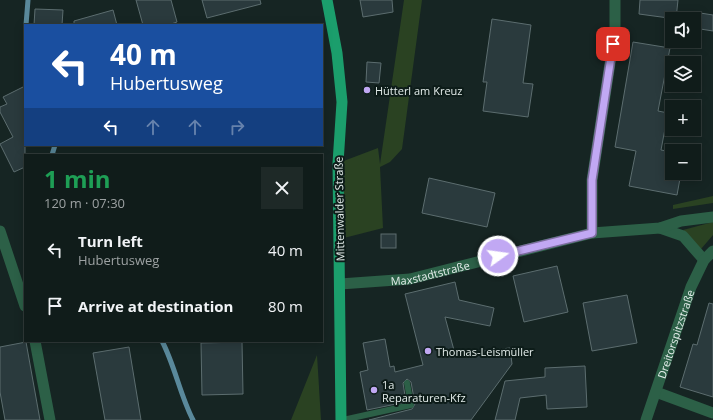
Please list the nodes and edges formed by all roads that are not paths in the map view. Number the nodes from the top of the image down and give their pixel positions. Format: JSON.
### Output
{"nodes":[{"id":1,"x":327,"y":0,"type":"edge"},
{"id":2,"x":615,"y":0,"type":"edge"},
{"id":3,"x":713,"y":217,"type":"edge"},
{"id":4,"x":660,"y":228,"type":"junction"},
{"id":5,"x":0,"y":231,"type":"edge"},
{"id":6,"x":592,"y":233,"type":"junction"},
{"id":7,"x":713,"y":251,"type":"edge"},
{"id":8,"x":704,"y":260,"type":"junction"},
{"id":9,"x":340,"y":284,"type":"junction"},
{"id":10,"x":24,"y":303,"type":"edge"},
{"id":11,"x":35,"y":342,"type":"edge"},
{"id":12,"x":407,"y":383,"type":"dead end"},
{"id":13,"x":656,"y":392,"type":"junction"},
{"id":14,"x":713,"y":413,"type":"edge"},
{"id":15,"x":50,"y":420,"type":"edge"},
{"id":16,"x":342,"y":420,"type":"edge"},
{"id":17,"x":646,"y":420,"type":"edge"}],
"edges":[{"from":1,"to":9,"type":"main road","name":"Mittenwalder Straße"},
{"from":2,"to":6,"type":"street"},
{"from":3,"to":4,"type":"street","name":"Maxstadtstraße"},
{"from":4,"to":6,"type":"street","name":"Maxstadtstraße"},
{"from":4,"to":8,"type":"street","name":"Maxstadtstraße"},
{"from":5,"to":10,"type":"street"},
{"from":6,"to":9,"type":"street","name":"Maxstadtstraße"},
{"from":7,"to":8,"type":"street","name":"Dreitorspitzstraße"},
{"from":8,"to":13,"type":"street","name":"Dreitorspitzstraße"},
{"from":9,"to":16,"type":"main road","name":"Mittenwalder Straße"},
{"from":11,"to":15,"type":"street"},
{"from":12,"to":16,"type":"lane"},
{"from":13,"to":14,"type":"street"},
{"from":13,"to":17,"type":"street","name":"Dreitorspitzstraße"}]}
